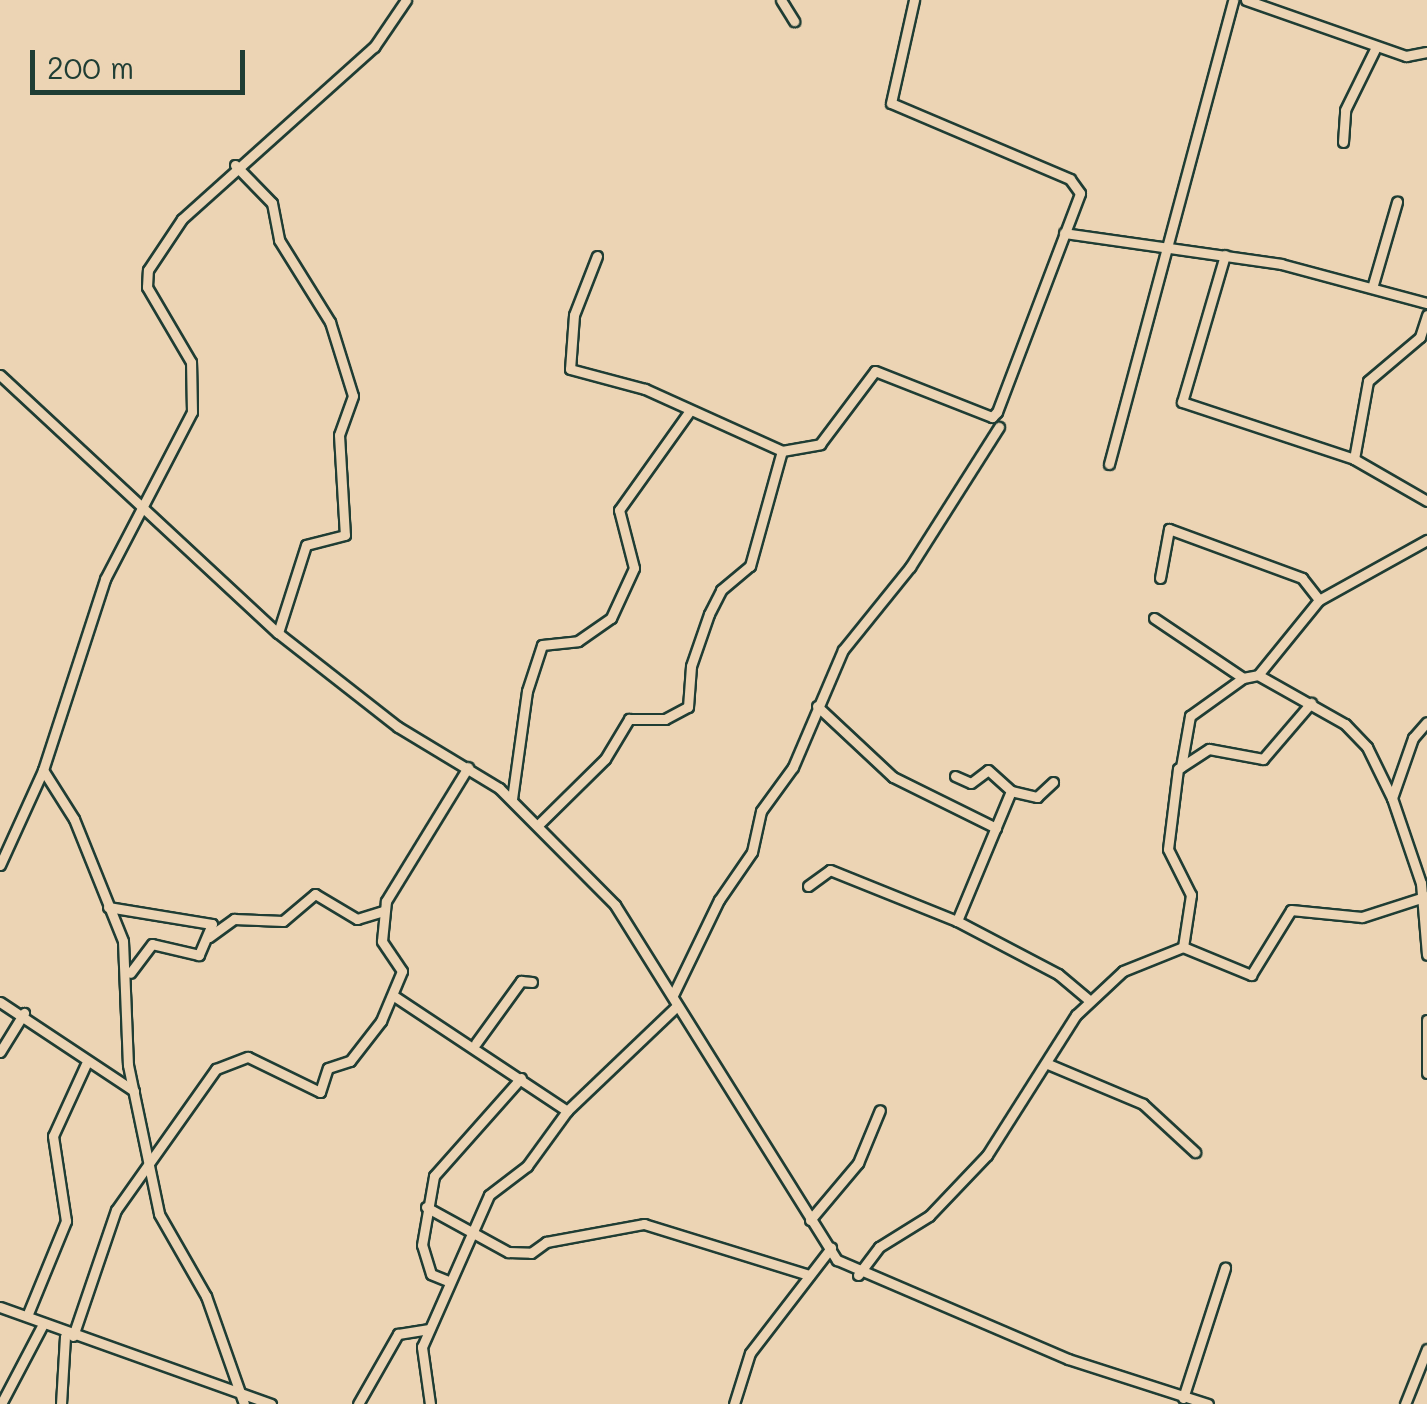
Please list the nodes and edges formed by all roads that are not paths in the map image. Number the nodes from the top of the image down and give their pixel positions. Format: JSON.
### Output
{"nodes":[{"id":1,"x":406,"y":0,"type":"edge"},
{"id":2,"x":781,"y":0,"type":"edge"},
{"id":3,"x":914,"y":0,"type":"edge"},
{"id":4,"x":1233,"y":0,"type":"edge"},
{"id":5,"x":1246,"y":0,"type":"edge"},
{"id":6,"x":794,"y":21,"type":"dead end"},
{"id":7,"x":1376,"y":46,"type":"junction"},
{"id":8,"x":1427,"y":52,"type":"edge"},
{"id":9,"x":1343,"y":142,"type":"dead end"},
{"id":10,"x":235,"y":164,"type":"junction"},
{"id":11,"x":1397,"y":202,"type":"dead end"},
{"id":12,"x":1064,"y":232,"type":"junction"},
{"id":13,"x":1170,"y":252,"type":"junction"},
{"id":14,"x":1225,"y":255,"type":"junction"},
{"id":15,"x":597,"y":256,"type":"dead end"},
{"id":16,"x":1372,"y":288,"type":"junction"},
{"id":17,"x":1427,"y":303,"type":"edge"},
{"id":18,"x":1427,"y":315,"type":"edge"},
{"id":19,"x":0,"y":374,"type":"edge"},
{"id":20,"x":689,"y":412,"type":"junction"},
{"id":21,"x":999,"y":427,"type":"dead end"},
{"id":22,"x":782,"y":451,"type":"junction"},
{"id":23,"x":1354,"y":459,"type":"junction"},
{"id":24,"x":1109,"y":464,"type":"dead end"},
{"id":25,"x":1427,"y":501,"type":"edge"},
{"id":26,"x":144,"y":503,"type":"junction"},
{"id":27,"x":1427,"y":540,"type":"edge"},
{"id":28,"x":1160,"y":578,"type":"dead end"},
{"id":29,"x":1319,"y":600,"type":"junction"},
{"id":30,"x":1154,"y":618,"type":"dead end"},
{"id":31,"x":278,"y":633,"type":"junction"},
{"id":32,"x":1258,"y":675,"type":"junction"},
{"id":33,"x":1243,"y":678,"type":"junction"},
{"id":34,"x":1311,"y":703,"type":"junction"},
{"id":35,"x":817,"y":706,"type":"junction"},
{"id":36,"x":1427,"y":722,"type":"edge"},
{"id":37,"x":468,"y":767,"type":"junction"},
{"id":38,"x":1180,"y":767,"type":"junction"},
{"id":39,"x":42,"y":770,"type":"junction"},
{"id":40,"x":955,"y":776,"type":"dead end"},
{"id":41,"x":1053,"y":782,"type":"dead end"},
{"id":42,"x":1011,"y":791,"type":"junction"},
{"id":43,"x":1392,"y":798,"type":"junction"},
{"id":44,"x":512,"y":799,"type":"junction"},
{"id":45,"x":538,"y":825,"type":"junction"},
{"id":46,"x":996,"y":828,"type":"junction"},
{"id":47,"x":0,"y":865,"type":"edge"},
{"id":48,"x":808,"y":886,"type":"dead end"},
{"id":49,"x":1425,"y":897,"type":"edge"},
{"id":50,"x":108,"y":906,"type":"junction"},
{"id":51,"x":383,"y":911,"type":"junction"},
{"id":52,"x":957,"y":921,"type":"junction"},
{"id":53,"x":207,"y":938,"type":"junction"},
{"id":54,"x":1183,"y":947,"type":"junction"},
{"id":55,"x":1427,"y":954,"type":"edge"},
{"id":56,"x":128,"y":975,"type":"junction"},
{"id":57,"x":532,"y":982,"type":"dead end"},
{"id":58,"x":674,"y":995,"type":"junction"},
{"id":59,"x":394,"y":996,"type":"junction"},
{"id":60,"x":1089,"y":1000,"type":"junction"},
{"id":61,"x":0,"y":1002,"type":"edge"},
{"id":62,"x":676,"y":1006,"type":"junction"},
{"id":63,"x":24,"y":1012,"type":"junction"},
{"id":64,"x":1427,"y":1020,"type":"edge"},
{"id":65,"x":476,"y":1044,"type":"junction"},
{"id":66,"x":0,"y":1052,"type":"edge"},
{"id":67,"x":86,"y":1064,"type":"junction"},
{"id":68,"x":1048,"y":1064,"type":"junction"},
{"id":69,"x":1427,"y":1073,"type":"edge"},
{"id":70,"x":520,"y":1078,"type":"junction"},
{"id":71,"x":134,"y":1091,"type":"junction"},
{"id":72,"x":880,"y":1110,"type":"dead end"},
{"id":73,"x":567,"y":1111,"type":"junction"},
{"id":74,"x":1195,"y":1152,"type":"dead end"},
{"id":75,"x":152,"y":1168,"type":"junction"},
{"id":76,"x":426,"y":1207,"type":"junction"},
{"id":77,"x":810,"y":1220,"type":"junction"},
{"id":78,"x":472,"y":1232,"type":"junction"},
{"id":79,"x":831,"y":1248,"type":"junction"},
{"id":80,"x":1225,"y":1268,"type":"dead end"},
{"id":81,"x":808,"y":1275,"type":"junction"},
{"id":82,"x":858,"y":1275,"type":"junction"},
{"id":83,"x":448,"y":1282,"type":"junction"},
{"id":84,"x":0,"y":1306,"type":"edge"},
{"id":85,"x":27,"y":1316,"type":"junction"},
{"id":86,"x":43,"y":1324,"type":"junction"},
{"id":87,"x":428,"y":1329,"type":"junction"},
{"id":88,"x":69,"y":1336,"type":"junction"},
{"id":89,"x":1427,"y":1348,"type":"edge"},
{"id":90,"x":1182,"y":1398,"type":"junction"},
{"id":91,"x":243,"y":1402,"type":"edge"},
{"id":92,"x":1,"y":1404,"type":"edge"},
{"id":93,"x":61,"y":1404,"type":"edge"},
{"id":94,"x":271,"y":1404,"type":"edge"},
{"id":95,"x":358,"y":1404,"type":"edge"},
{"id":96,"x":430,"y":1404,"type":"edge"},
{"id":97,"x":734,"y":1404,"type":"edge"},
{"id":98,"x":1208,"y":1404,"type":"edge"},
{"id":99,"x":1405,"y":1404,"type":"edge"}],
"edges":[{"from":1,"to":10,"type":"street"},
{"from":2,"to":6,"type":"street"},
{"from":3,"to":12,"type":"street"},
{"from":4,"to":13,"type":"street"},
{"from":5,"to":7,"type":"street"},
{"from":7,"to":8,"type":"street"},
{"from":7,"to":9,"type":"street"},
{"from":10,"to":26,"type":"street"},
{"from":10,"to":31,"type":"street"},
{"from":11,"to":16,"type":"street"},
{"from":12,"to":13,"type":"street"},
{"from":12,"to":22,"type":"street"},
{"from":13,"to":14,"type":"street"},
{"from":13,"to":24,"type":"street"},
{"from":14,"to":16,"type":"street"},
{"from":14,"to":23,"type":"street"},
{"from":15,"to":20,"type":"street"},
{"from":16,"to":17,"type":"street"},
{"from":18,"to":23,"type":"street"},
{"from":19,"to":26,"type":"street"},
{"from":20,"to":22,"type":"street"},
{"from":20,"to":44,"type":"street"},
{"from":21,"to":35,"type":"street"},
{"from":22,"to":45,"type":"street"},
{"from":23,"to":25,"type":"street"},
{"from":26,"to":31,"type":"street"},
{"from":26,"to":39,"type":"street"},
{"from":27,"to":29,"type":"street"},
{"from":28,"to":29,"type":"street"},
{"from":29,"to":32,"type":"street"},
{"from":30,"to":33,"type":"street"},
{"from":31,"to":37,"type":"street"},
{"from":32,"to":33,"type":"street"},
{"from":32,"to":34,"type":"street"},
{"from":33,"to":38,"type":"street"},
{"from":34,"to":38,"type":"street"},
{"from":34,"to":43,"type":"street"},
{"from":35,"to":46,"type":"street"},
{"from":35,"to":58,"type":"street"},
{"from":36,"to":43,"type":"street"},
{"from":37,"to":44,"type":"street"},
{"from":37,"to":51,"type":"street"},
{"from":38,"to":54,"type":"street"},
{"from":39,"to":47,"type":"street"},
{"from":39,"to":50,"type":"street"},
{"from":40,"to":42,"type":"street"},
{"from":41,"to":42,"type":"street"},
{"from":42,"to":46,"type":"street"},
{"from":43,"to":49,"type":"street"},
{"from":44,"to":45,"type":"street"},
{"from":45,"to":58,"type":"street"},
{"from":46,"to":52,"type":"street"},
{"from":48,"to":52,"type":"street"},
{"from":49,"to":54,"type":"street"},
{"from":49,"to":55,"type":"street"},
{"from":50,"to":53,"type":"street"},
{"from":50,"to":56,"type":"street"},
{"from":51,"to":53,"type":"street"},
{"from":51,"to":59,"type":"street"},
{"from":52,"to":60,"type":"street"},
{"from":53,"to":56,"type":"street"},
{"from":54,"to":60,"type":"street"},
{"from":56,"to":71,"type":"street"},
{"from":57,"to":65,"type":"street"},
{"from":58,"to":62,"type":"street"},
{"from":59,"to":65,"type":"street"},
{"from":59,"to":75,"type":"street"},
{"from":60,"to":68,"type":"street"},
{"from":61,"to":63,"type":"street"},
{"from":62,"to":73,"type":"street"},
{"from":62,"to":77,"type":"street"},
{"from":63,"to":66,"type":"street"},
{"from":63,"to":67,"type":"street"},
{"from":64,"to":69,"type":"street"},
{"from":65,"to":70,"type":"street"},
{"from":67,"to":71,"type":"street"},
{"from":67,"to":85,"type":"street"},
{"from":68,"to":74,"type":"street"},
{"from":68,"to":82,"type":"street"},
{"from":70,"to":73,"type":"street"},
{"from":70,"to":76,"type":"street"},
{"from":71,"to":75,"type":"street"},
{"from":72,"to":77,"type":"street"},
{"from":73,"to":78,"type":"street"},
{"from":75,"to":88,"type":"street"},
{"from":75,"to":91,"type":"street"},
{"from":76,"to":78,"type":"street"},
{"from":76,"to":83,"type":"street"},
{"from":77,"to":79,"type":"street"},
{"from":78,"to":81,"type":"street"},
{"from":78,"to":83,"type":"street"},
{"from":79,"to":81,"type":"street"},
{"from":79,"to":82,"type":"street"},
{"from":80,"to":90,"type":"street"},
{"from":81,"to":97,"type":"street"},
{"from":82,"to":90,"type":"street"},
{"from":83,"to":87,"type":"street"},
{"from":84,"to":85,"type":"street"},
{"from":85,"to":86,"type":"street"},
{"from":86,"to":88,"type":"street"},
{"from":86,"to":92,"type":"street"},
{"from":87,"to":95,"type":"street"},
{"from":87,"to":96,"type":"street"},
{"from":88,"to":91,"type":"street"},
{"from":88,"to":93,"type":"street"},
{"from":89,"to":99,"type":"street"},
{"from":90,"to":98,"type":"street"},
{"from":91,"to":94,"type":"street"}]}
